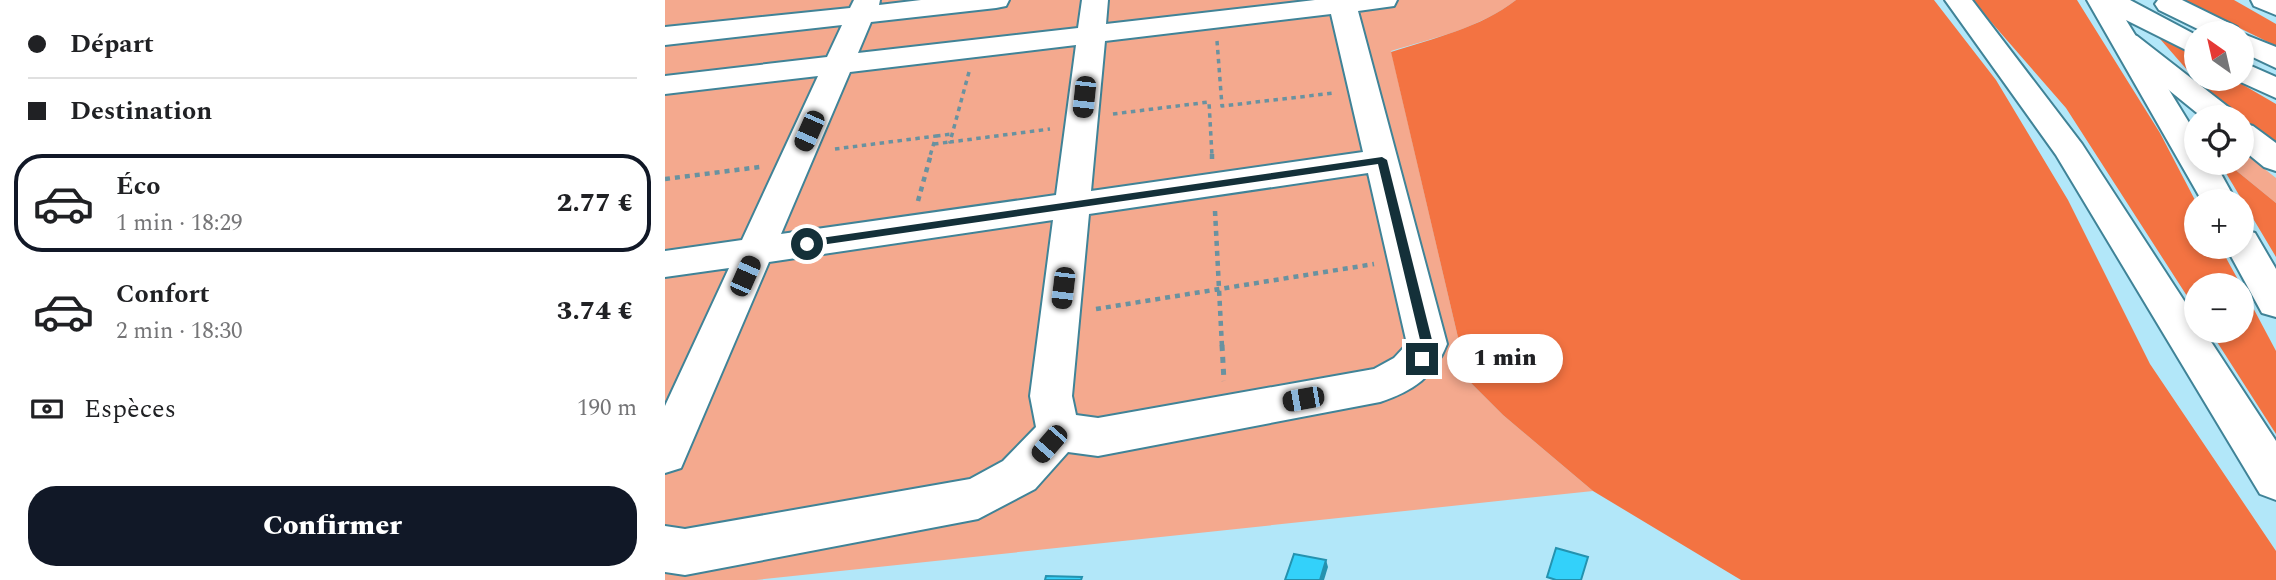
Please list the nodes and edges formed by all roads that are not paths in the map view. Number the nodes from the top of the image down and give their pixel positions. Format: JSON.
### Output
{"nodes":[{"id":1,"x":725,"y":0,"type":"edge"},
{"id":2,"x":996,"y":0,"type":"edge"},
{"id":3,"x":1384,"y":0,"type":"edge"},
{"id":4,"x":1958,"y":0,"type":"edge"},
{"id":5,"x":2160,"y":0,"type":"edge"},
{"id":6,"x":2264,"y":0,"type":"edge"},
{"id":7,"x":1342,"y":3,"type":"edge"},
{"id":8,"x":2107,"y":5,"type":"edge"},
{"id":9,"x":864,"y":7,"type":"edge"},
{"id":10,"x":2276,"y":7,"type":"edge"},
{"id":11,"x":1093,"y":17,"type":"edge"},
{"id":12,"x":2203,"y":21,"type":"edge"},
{"id":13,"x":704,"y":32,"type":"junction"},
{"id":14,"x":665,"y":36,"type":"edge"},
{"id":15,"x":2184,"y":40,"type":"edge"},
{"id":16,"x":2127,"y":42,"type":"junction"},
{"id":17,"x":2254,"y":47,"type":"edge"},
{"id":18,"x":2276,"y":59,"type":"edge"},
{"id":19,"x":839,"y":64,"type":"junction"},
{"id":20,"x":2254,"y":77,"type":"edge"},
{"id":21,"x":668,"y":88,"type":"edge"},
{"id":22,"x":2276,"y":89,"type":"edge"},
{"id":23,"x":2206,"y":105,"type":"edge"},
{"id":24,"x":2184,"y":140,"type":"edge"},
{"id":25,"x":2254,"y":143,"type":"edge"},
{"id":26,"x":1382,"y":160,"type":"junction"},
{"id":27,"x":2276,"y":160,"type":"edge"},
{"id":28,"x":1073,"y":206,"type":"junction"},
{"id":29,"x":756,"y":251,"type":"junction"},
{"id":30,"x":2251,"y":259,"type":"edge"},
{"id":31,"x":665,"y":264,"type":"edge"},
{"id":32,"x":2276,"y":303,"type":"edge"},
{"id":33,"x":1060,"y":431,"type":"junction"},
{"id":34,"x":665,"y":454,"type":"edge"},
{"id":35,"x":2276,"y":480,"type":"edge"},
{"id":36,"x":665,"y":549,"type":"edge"}],
"edges":[{"from":1,"to":13,"type":"main road"},
{"from":2,"to":9,"type":"main road"},
{"from":3,"to":7,"type":"main road"},
{"from":4,"to":35,"type":"main road"},
{"from":5,"to":12,"type":"main road"},
{"from":6,"to":10,"type":"main road"},
{"from":7,"to":11,"type":"main road"},
{"from":7,"to":26,"type":"main road"},
{"from":8,"to":15,"type":"main road"},
{"from":8,"to":16,"type":"main road"},
{"from":9,"to":13,"type":"main road"},
{"from":9,"to":19,"type":"main road"},
{"from":11,"to":19,"type":"main road"},
{"from":11,"to":28,"type":"main road"},
{"from":13,"to":14,"type":"main road"},
{"from":13,"to":21,"type":"main road"},
{"from":16,"to":23,"type":"main road"},
{"from":16,"to":24,"type":"main road"},
{"from":17,"to":18,"type":"main road"},
{"from":19,"to":21,"type":"main road"},
{"from":19,"to":29,"type":"main road"},
{"from":20,"to":22,"type":"main road"},
{"from":25,"to":27,"type":"main road"},
{"from":26,"to":28,"type":"main road"},
{"from":26,"to":33,"type":"main road"},
{"from":28,"to":29,"type":"main road"},
{"from":28,"to":33,"type":"main road"},
{"from":29,"to":31,"type":"main road"},
{"from":29,"to":34,"type":"main road"},
{"from":30,"to":32,"type":"main road"},
{"from":33,"to":36,"type":"main road"}]}
